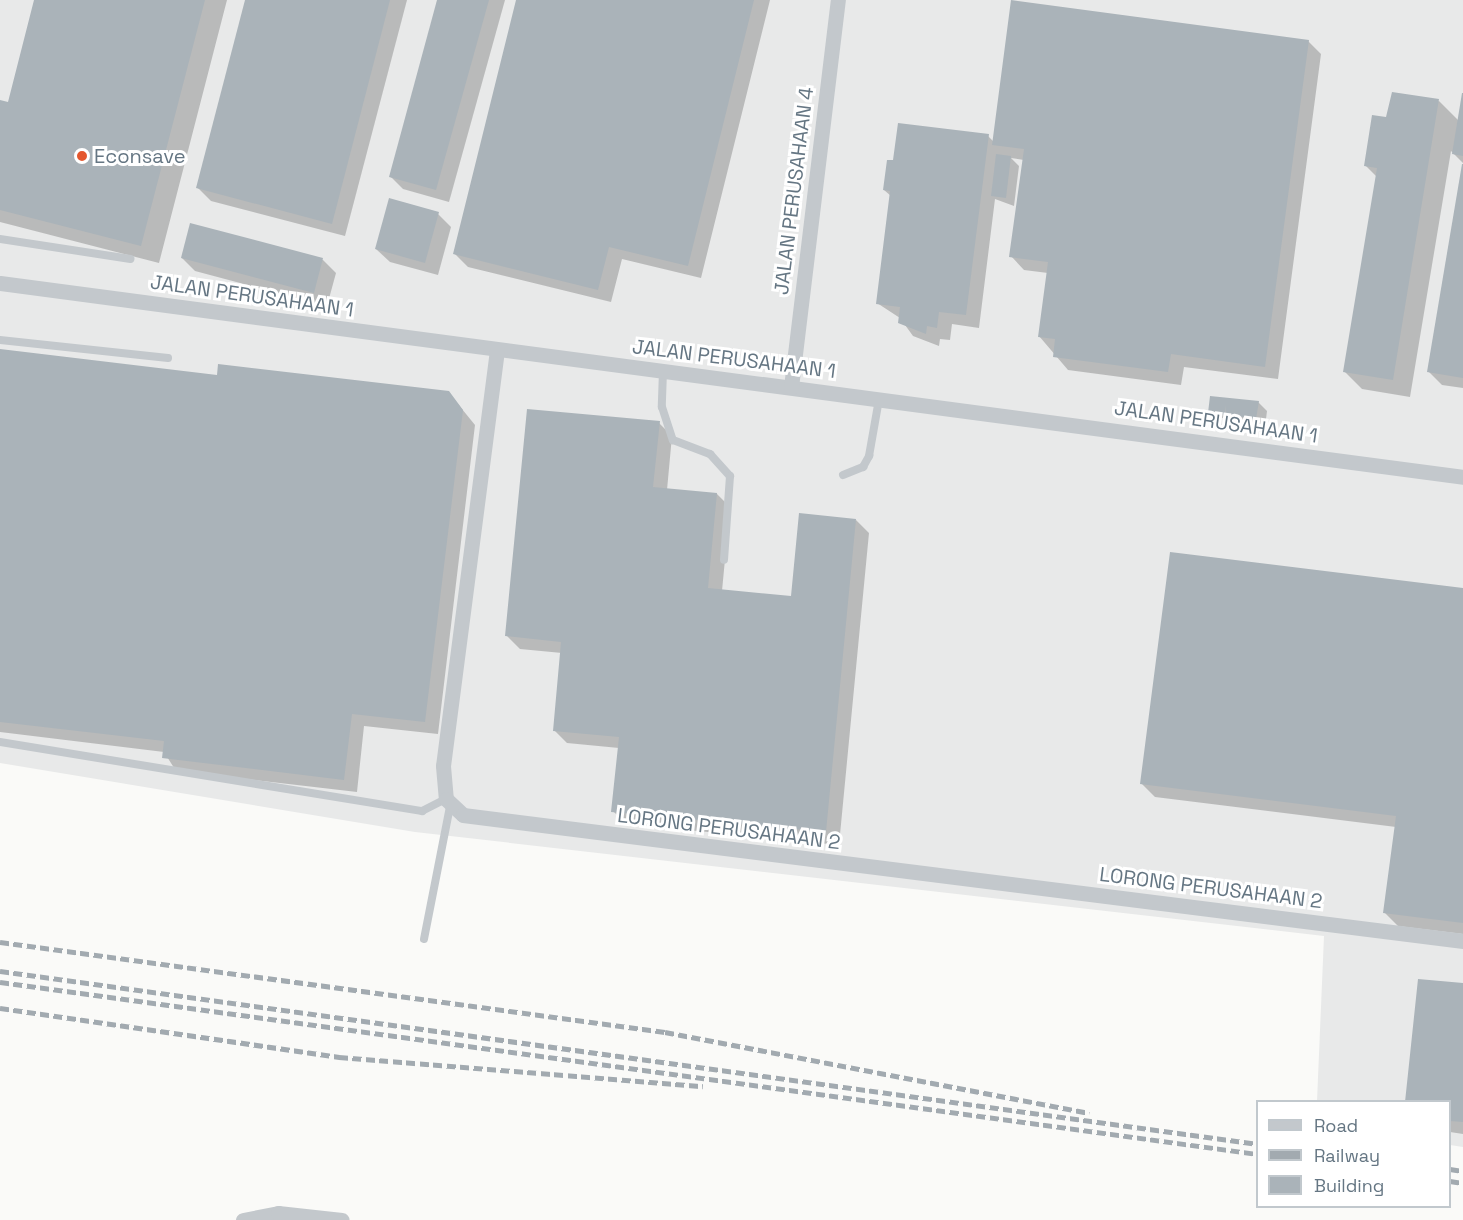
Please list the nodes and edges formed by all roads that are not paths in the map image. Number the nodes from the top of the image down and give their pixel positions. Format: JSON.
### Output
{"nodes":[{"id":1,"x":838,"y":0,"type":"edge"},
{"id":2,"x":0,"y":239,"type":"edge"},
{"id":3,"x":130,"y":259,"type":"dead end"},
{"id":4,"x":0,"y":283,"type":"edge"},
{"id":5,"x":0,"y":340,"type":"edge"},
{"id":6,"x":497,"y":350,"type":"junction"},
{"id":7,"x":168,"y":358,"type":"dead end"},
{"id":8,"x":663,"y":371,"type":"junction"},
{"id":9,"x":791,"y":387,"type":"junction"},
{"id":10,"x":879,"y":399,"type":"junction"},
{"id":11,"x":843,"y":475,"type":"dead end"},
{"id":12,"x":1463,"y":477,"type":"edge"},
{"id":13,"x":724,"y":560,"type":"dead end"},
{"id":14,"x":0,"y":742,"type":"edge"},
{"id":15,"x":448,"y":802,"type":"junction"},
{"id":16,"x":424,"y":939,"type":"dead end"},
{"id":17,"x":1463,"y":941,"type":"edge"},
{"id":18,"x":243,"y":1220,"type":"edge"},
{"id":19,"x":342,"y":1220,"type":"edge"}],
"edges":[{"from":1,"to":9,"type":"street","name":"JALAN PERUSAHAAN 4"},
{"from":2,"to":3,"type":"lane"},
{"from":4,"to":6,"type":"street","name":"JALAN PERUSAHAAN 1"},
{"from":5,"to":7,"type":"lane"},
{"from":6,"to":8,"type":"street","name":"JALAN PERUSAHAAN 1"},
{"from":6,"to":15,"type":"street"},
{"from":8,"to":9,"type":"street","name":"JALAN PERUSAHAAN 1"},
{"from":8,"to":13,"type":"lane"},
{"from":9,"to":10,"type":"street","name":"JALAN PERUSAHAAN 1"},
{"from":10,"to":11,"type":"lane"},
{"from":10,"to":12,"type":"street","name":"JALAN PERUSAHAAN 1"},
{"from":14,"to":15,"type":"lane"},
{"from":15,"to":16,"type":"lane"},
{"from":15,"to":17,"type":"street","name":"LORONG PERUSAHAAN 2"},
{"from":18,"to":19,"type":"street"}]}
